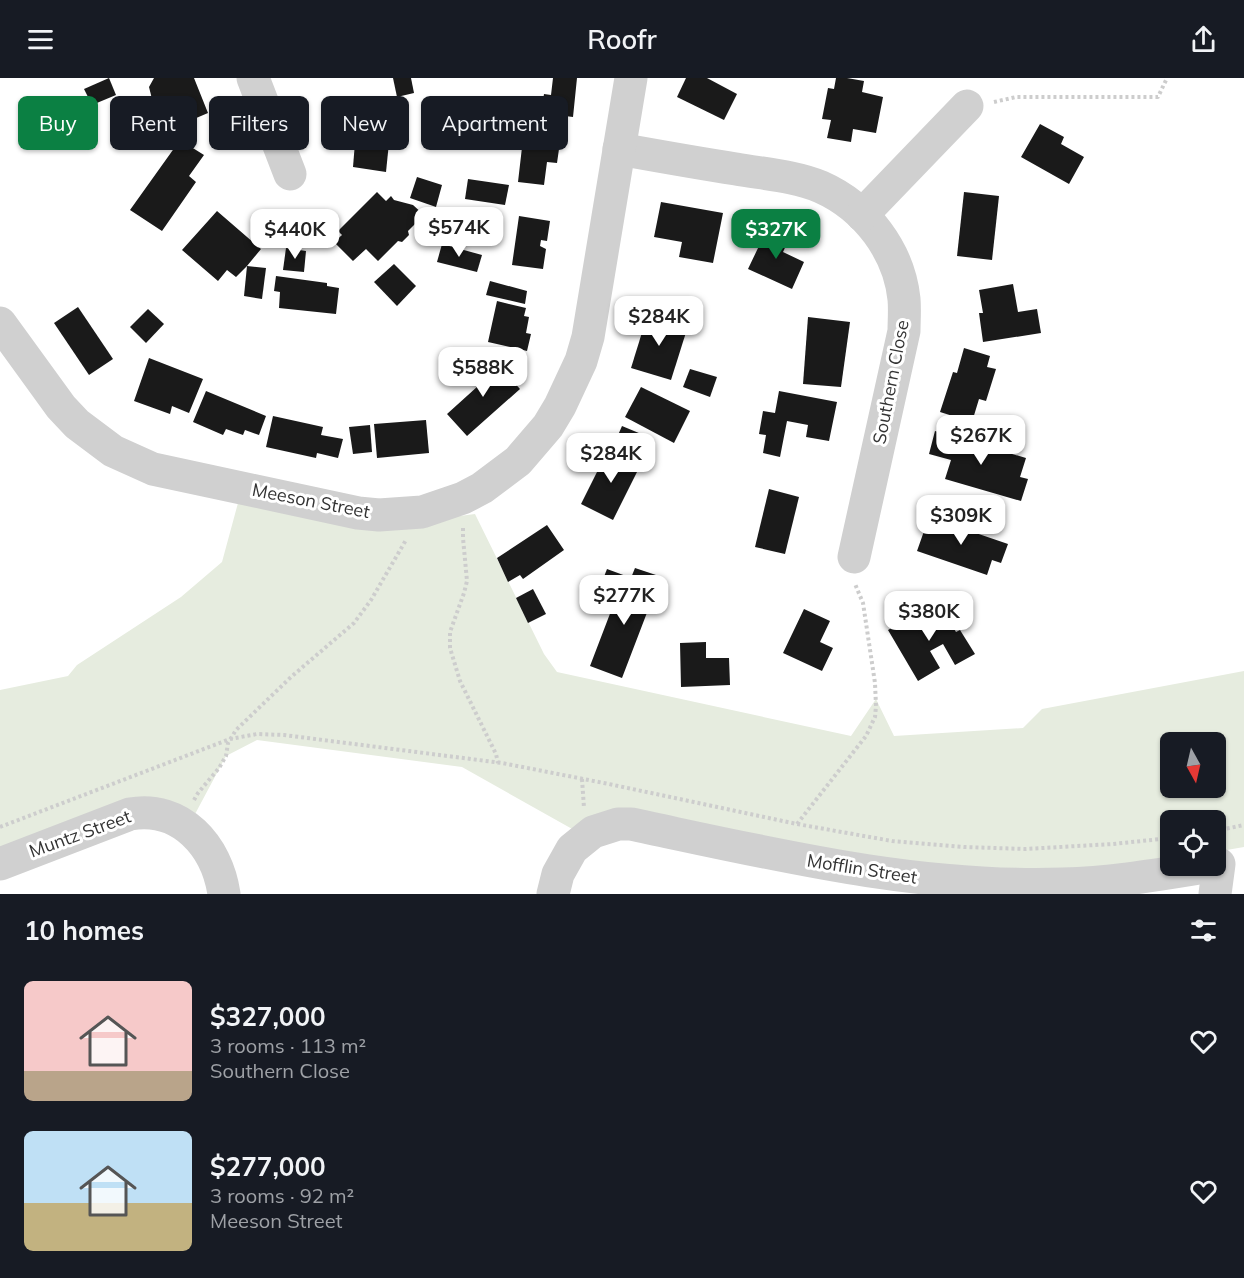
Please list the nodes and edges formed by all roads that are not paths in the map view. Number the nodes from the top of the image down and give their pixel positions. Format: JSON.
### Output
{"nodes":[{"id":1,"x":253,"y":78,"type":"edge"},
{"id":2,"x":631,"y":78,"type":"edge"},
{"id":3,"x":967,"y":106,"type":"road end"},
{"id":4,"x":619,"y":149,"type":"junction"},
{"id":5,"x":290,"y":174,"type":"dead end"},
{"id":6,"x":862,"y":215,"type":"junction"},
{"id":7,"x":0,"y":323,"type":"edge"},
{"id":8,"x":854,"y":557,"type":"road end"},
{"id":9,"x":0,"y":864,"type":"edge"},
{"id":10,"x":1162,"y":876,"type":"edge"},
{"id":11,"x":905,"y":885,"type":"edge"},
{"id":12,"x":224,"y":894,"type":"edge"},
{"id":13,"x":553,"y":894,"type":"edge"}],
"edges":[{"from":1,"to":5,"type":"street"},
{"from":2,"to":4,"type":"street","name":"Meeson Street"},
{"from":3,"to":6,"type":"street"},
{"from":4,"to":6,"type":"street","name":"Southern Close"},
{"from":4,"to":7,"type":"street","name":"Meeson Street"},
{"from":6,"to":8,"type":"street","name":"Southern Close"},
{"from":9,"to":12,"type":"street","name":"Muntz Street"},
{"from":10,"to":11,"type":"street","name":"Mofflin Street"},
{"from":11,"to":13,"type":"street","name":"Mofflin Street"}]}
